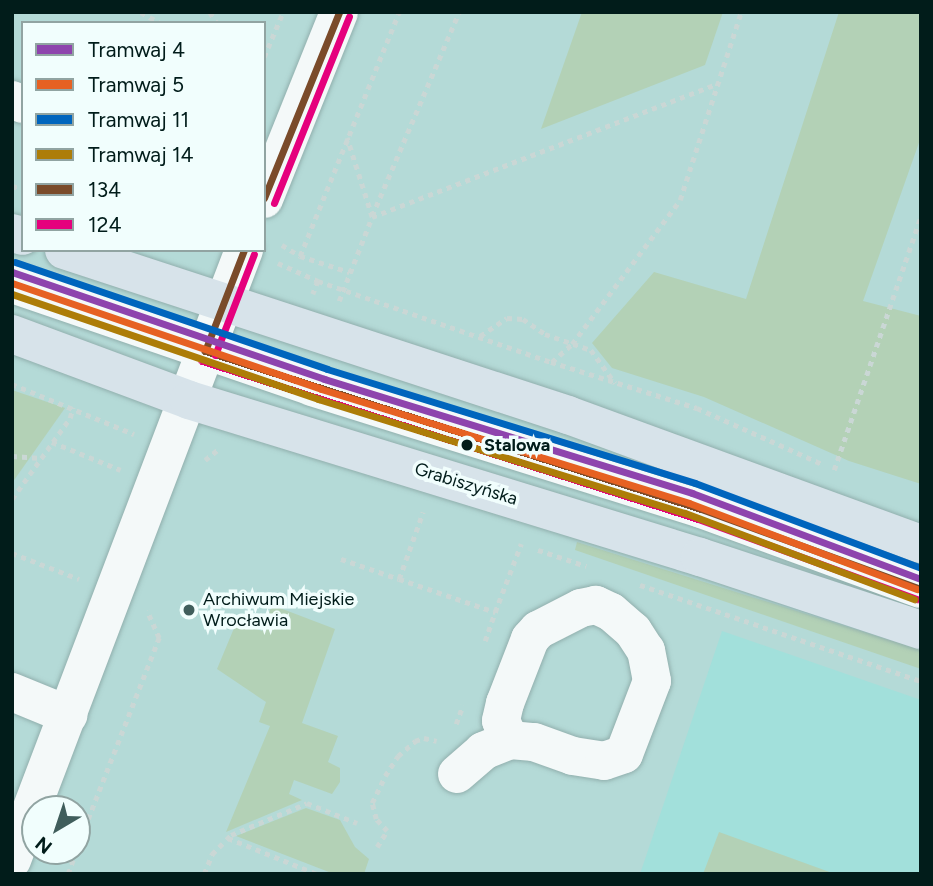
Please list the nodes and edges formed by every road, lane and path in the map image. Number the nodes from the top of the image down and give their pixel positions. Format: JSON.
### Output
{"nodes":[{"id":1,"x":141,"y":12,"type":"edge"},
{"id":2,"x":283,"y":12,"type":"edge"},
{"id":3,"x":339,"y":12,"type":"edge"},
{"id":4,"x":399,"y":12,"type":"edge"},
{"id":5,"x":459,"y":12,"type":"edge"},
{"id":6,"x":741,"y":12,"type":"edge"},
{"id":7,"x":157,"y":21,"type":"edge"},
{"id":8,"x":266,"y":52,"type":"edge"},
{"id":9,"x":718,"y":83,"type":"junction"},
{"id":10,"x":347,"y":137,"type":"junction"},
{"id":11,"x":266,"y":189,"type":"edge"},
{"id":12,"x":921,"y":216,"type":"edge"},
{"id":13,"x":372,"y":217,"type":"junction"},
{"id":14,"x":71,"y":252,"type":"edge"},
{"id":15,"x":267,"y":252,"type":"edge"},
{"id":16,"x":300,"y":256,"type":"junction"},
{"id":17,"x":349,"y":272,"type":"junction"},
{"id":18,"x":318,"y":281,"type":"junction"},
{"id":19,"x":12,"y":284,"type":"edge"},
{"id":20,"x":342,"y":292,"type":"junction"},
{"id":21,"x":224,"y":301,"type":"junction"},
{"id":22,"x":310,"y":306,"type":"dead end"},
{"id":23,"x":12,"y":334,"type":"edge"},
{"id":24,"x":480,"y":336,"type":"junction"},
{"id":25,"x":572,"y":344,"type":"junction"},
{"id":26,"x":205,"y":351,"type":"junction"},
{"id":27,"x":551,"y":362,"type":"junction"},
{"id":28,"x":615,"y":383,"type":"junction"},
{"id":29,"x":12,"y":384,"type":"edge"},
{"id":30,"x":189,"y":400,"type":"junction"},
{"id":31,"x":73,"y":407,"type":"junction"},
{"id":32,"x":140,"y":437,"type":"dead end"},
{"id":33,"x":52,"y":442,"type":"junction"},
{"id":34,"x":12,"y":456,"type":"edge"},
{"id":35,"x":41,"y":458,"type":"junction"},
{"id":36,"x":834,"y":470,"type":"junction"},
{"id":37,"x":128,"y":473,"type":"dead end"},
{"id":38,"x":846,"y":474,"type":"dead end"},
{"id":39,"x":12,"y":499,"type":"edge"},
{"id":40,"x":424,"y":512,"type":"dead end"},
{"id":41,"x":521,"y":544,"type":"dead end"},
{"id":42,"x":921,"y":544,"type":"edge"},
{"id":43,"x":12,"y":552,"type":"edge"},
{"id":44,"x":341,"y":559,"type":"dead end"},
{"id":45,"x":399,"y":579,"type":"junction"},
{"id":46,"x":83,"y":581,"type":"dead end"},
{"id":47,"x":921,"y":589,"type":"edge"},
{"id":48,"x":146,"y":607,"type":"dead end"},
{"id":49,"x":495,"y":612,"type":"junction"},
{"id":50,"x":921,"y":631,"type":"edge"},
{"id":51,"x":481,"y":651,"type":"dead end"},
{"id":52,"x":12,"y":692,"type":"edge"},
{"id":53,"x":463,"y":704,"type":"dead end"},
{"id":54,"x":68,"y":715,"type":"junction"},
{"id":55,"x":454,"y":730,"type":"dead end"},
{"id":56,"x":510,"y":740,"type":"dead end"},
{"id":57,"x":453,"y":759,"type":"joint"},
{"id":58,"x":91,"y":811,"type":"edge"},
{"id":59,"x":357,"y":823,"type":"dead end"},
{"id":60,"x":228,"y":838,"type":"junction"},
{"id":61,"x":377,"y":847,"type":"dead end"},
{"id":62,"x":12,"y":860,"type":"edge"},
{"id":63,"x":204,"y":874,"type":"edge"},
{"id":64,"x":317,"y":874,"type":"edge"}],
"edges":[{"from":1,"to":7,"type":"path"},
{"from":2,"to":8,"type":"path"},
{"from":3,"to":11,"type":"street"},
{"from":4,"to":10,"type":"path"},
{"from":5,"to":13,"type":"path"},
{"from":6,"to":9,"type":"path"},
{"from":9,"to":13,"type":"path"},
{"from":9,"to":25,"type":"path"},
{"from":10,"to":13,"type":"path"},
{"from":10,"to":16,"type":"path"},
{"from":12,"to":36,"type":"path"},
{"from":13,"to":17,"type":"path"},
{"from":14,"to":21,"type":"main road"},
{"from":15,"to":16,"type":"path"},
{"from":15,"to":18,"type":"path"},
{"from":15,"to":21,"type":"street"},
{"from":16,"to":17,"type":"path"},
{"from":17,"to":20,"type":"path"},
{"from":18,"to":20,"type":"path"},
{"from":18,"to":22,"type":"path"},
{"from":19,"to":26,"type":"street"},
{"from":20,"to":24,"type":"path"},
{"from":21,"to":26,"type":"street"},
{"from":21,"to":42,"type":"main road"},
{"from":23,"to":30,"type":"main road","name":"Grabiszyńska"},
{"from":24,"to":25,"type":"path"},
{"from":24,"to":27,"type":"path"},
{"from":25,"to":27,"type":"path"},
{"from":25,"to":28,"type":"path"},
{"from":26,"to":30,"type":"street"},
{"from":26,"to":47,"type":"street"},
{"from":27,"to":28,"type":"path"},
{"from":28,"to":36,"type":"path"},
{"from":29,"to":31,"type":"path"},
{"from":30,"to":50,"type":"main road","name":"Grabiszyńska"},
{"from":30,"to":54,"type":"street"},
{"from":31,"to":32,"type":"path"},
{"from":31,"to":33,"type":"path"},
{"from":33,"to":35,"type":"path"},
{"from":33,"to":37,"type":"path"},
{"from":34,"to":35,"type":"path"},
{"from":35,"to":39,"type":"path"},
{"from":36,"to":38,"type":"path"},
{"from":40,"to":45,"type":"path"},
{"from":41,"to":49,"type":"path"},
{"from":43,"to":46,"type":"path"},
{"from":44,"to":45,"type":"path"},
{"from":45,"to":49,"type":"path"},
{"from":48,"to":58,"type":"path"},
{"from":49,"to":51,"type":"path"},
{"from":52,"to":54,"type":"street"},
{"from":53,"to":55,"type":"path"},
{"from":54,"to":62,"type":"street"},
{"from":56,"to":57,"type":"street"},
{"from":57,"to":61,"type":"path"},
{"from":59,"to":60,"type":"path"},
{"from":60,"to":63,"type":"path"},
{"from":60,"to":64,"type":"path"}]}
